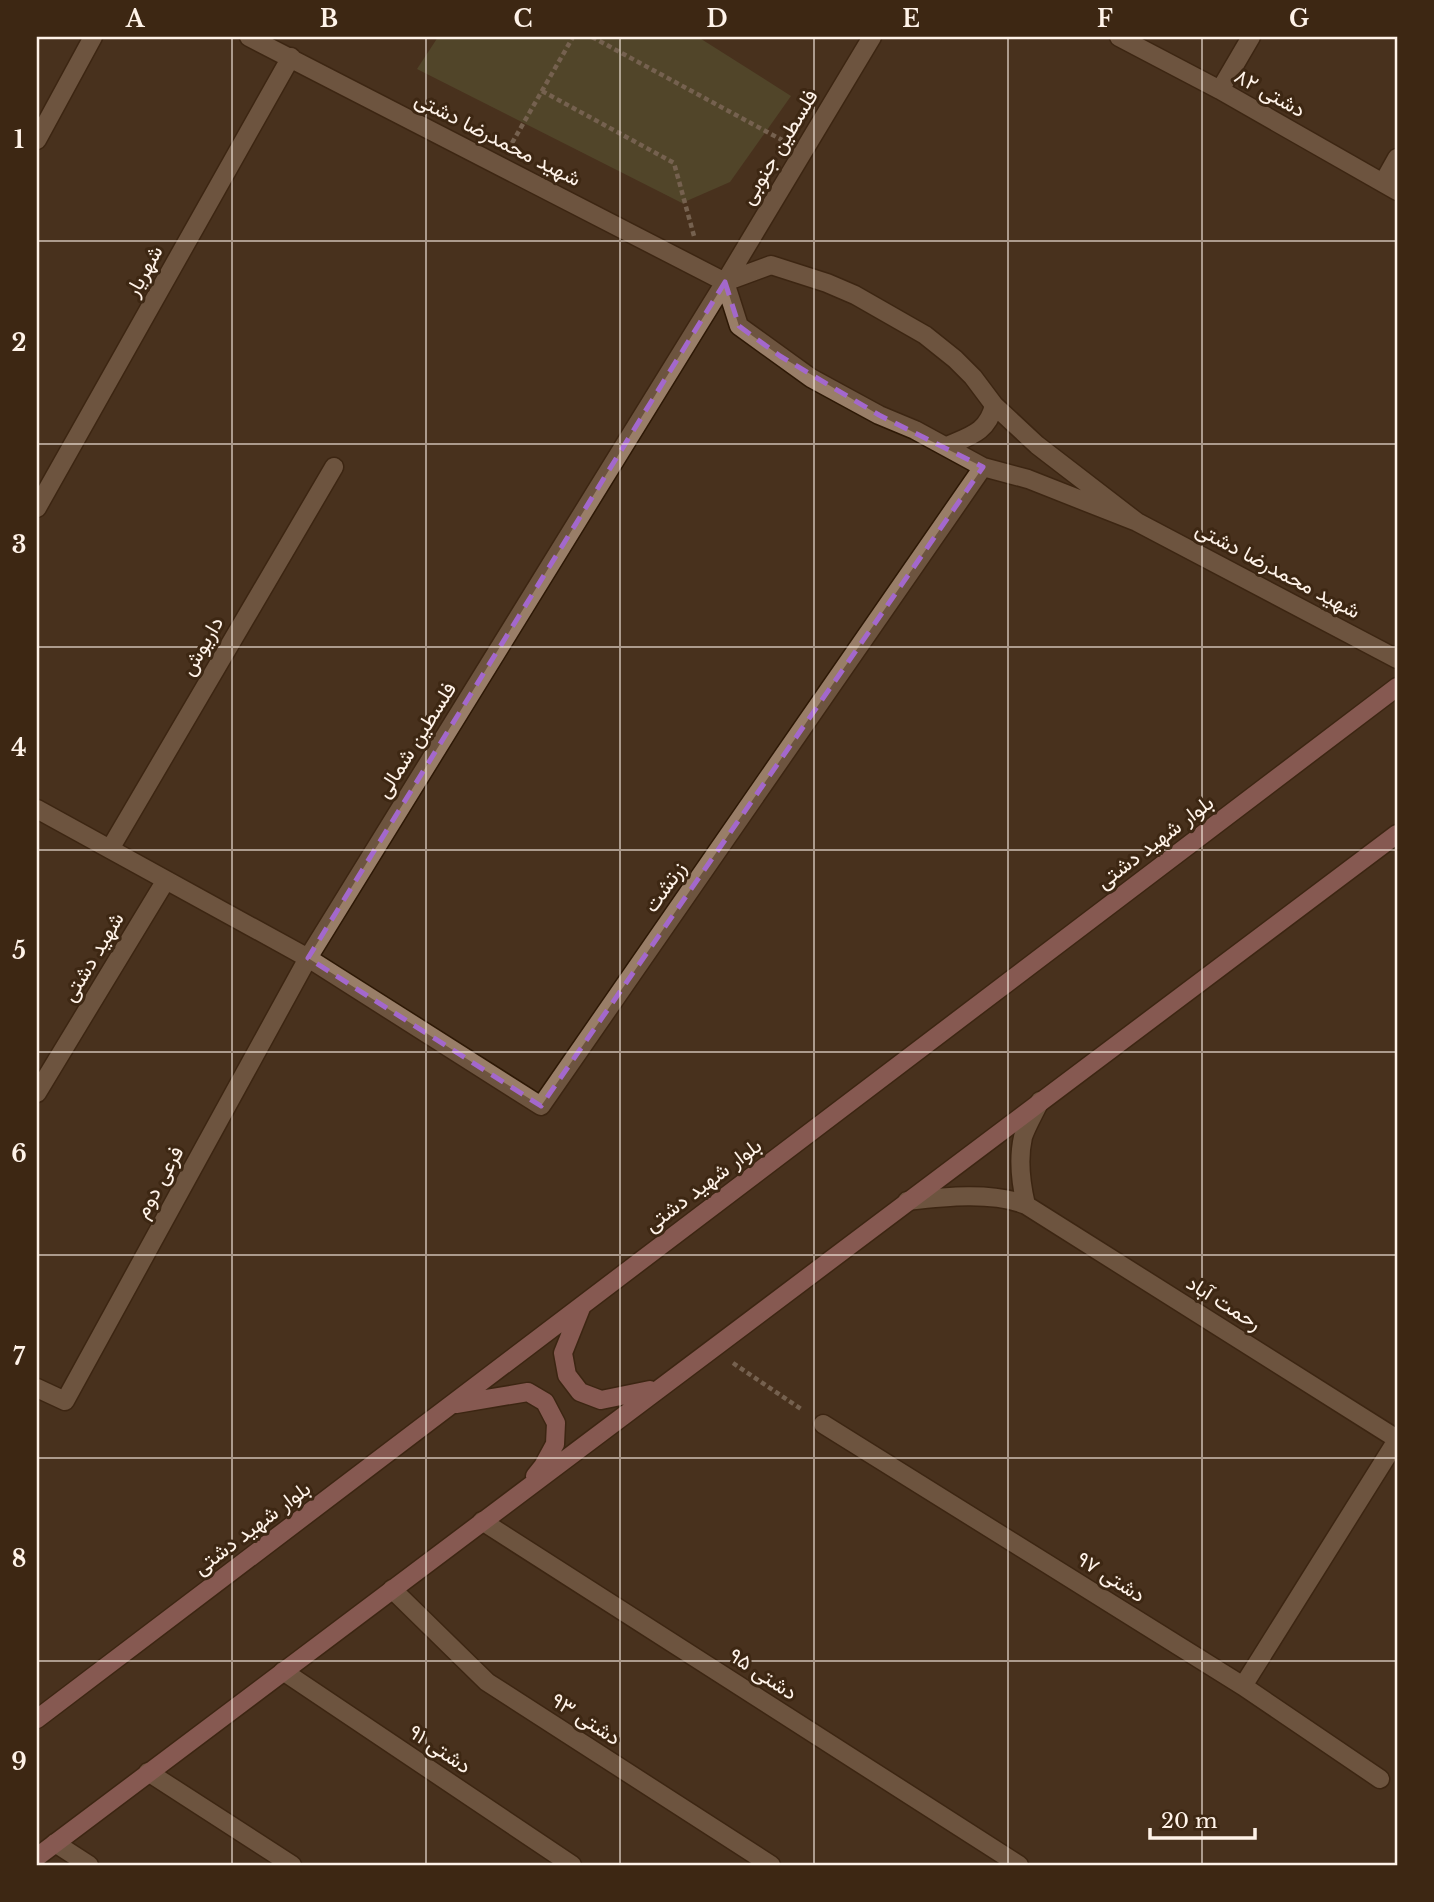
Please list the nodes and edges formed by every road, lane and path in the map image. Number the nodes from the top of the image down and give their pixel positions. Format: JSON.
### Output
{"nodes":[{"id":1,"x":93,"y":37,"type":"edge"},
{"id":2,"x":249,"y":37,"type":"edge"},
{"id":3,"x":573,"y":37,"type":"edge"},
{"id":4,"x":592,"y":37,"type":"edge"},
{"id":5,"x":872,"y":37,"type":"edge"},
{"id":6,"x":1119,"y":37,"type":"edge"},
{"id":7,"x":1251,"y":37,"type":"edge"},
{"id":8,"x":291,"y":57,"type":"junction"},
{"id":9,"x":1220,"y":90,"type":"junction"},
{"id":10,"x":542,"y":91,"type":"junction"},
{"id":11,"x":37,"y":140,"type":"edge"},
{"id":12,"x":803,"y":152,"type":"junction"},
{"id":13,"x":1397,"y":158,"type":"edge"},
{"id":14,"x":500,"y":165,"type":"junction"},
{"id":15,"x":1390,"y":187,"type":"edge"},
{"id":16,"x":704,"y":271,"type":"junction"},
{"id":17,"x":725,"y":282,"type":"junction"},
{"id":18,"x":994,"y":405,"type":"junction"},
{"id":19,"x":947,"y":446,"type":"junction"},
{"id":20,"x":334,"y":467,"type":"dead end"},
{"id":21,"x":983,"y":467,"type":"junction"},
{"id":22,"x":37,"y":508,"type":"edge"},
{"id":23,"x":1137,"y":522,"type":"junction"},
{"id":24,"x":1397,"y":659,"type":"edge"},
{"id":25,"x":1397,"y":687,"type":"edge"},
{"id":26,"x":37,"y":809,"type":"edge"},
{"id":27,"x":1397,"y":834,"type":"edge"},
{"id":28,"x":110,"y":849,"type":"junction"},
{"id":29,"x":166,"y":880,"type":"junction"},
{"id":30,"x":308,"y":958,"type":"junction"},
{"id":31,"x":37,"y":1093,"type":"edge"},
{"id":32,"x":1040,"y":1101,"type":"junction"},
{"id":33,"x":907,"y":1201,"type":"junction"},
{"id":34,"x":1026,"y":1205,"type":"junction"},
{"id":35,"x":583,"y":1305,"type":"junction"},
{"id":36,"x":712,"y":1348,"type":"junction"},
{"id":37,"x":37,"y":1388,"type":"edge"},
{"id":38,"x":658,"y":1388,"type":"junction"},
{"id":39,"x":451,"y":1405,"type":"junction"},
{"id":40,"x":822,"y":1424,"type":"joint"},
{"id":41,"x":1397,"y":1440,"type":"edge"},
{"id":42,"x":524,"y":1489,"type":"junction"},
{"id":43,"x":482,"y":1521,"type":"junction"},
{"id":44,"x":393,"y":1588,"type":"junction"},
{"id":45,"x":283,"y":1671,"type":"junction"},
{"id":46,"x":1243,"y":1686,"type":"junction"},
{"id":47,"x":37,"y":1719,"type":"edge"},
{"id":48,"x":148,"y":1772,"type":"junction"},
{"id":49,"x":1380,"y":1779,"type":"dead end"},
{"id":50,"x":55,"y":1843,"type":"junction"},
{"id":51,"x":37,"y":1857,"type":"edge"},
{"id":52,"x":89,"y":1865,"type":"edge"},
{"id":53,"x":292,"y":1865,"type":"edge"},
{"id":54,"x":572,"y":1865,"type":"edge"},
{"id":55,"x":771,"y":1865,"type":"edge"},
{"id":56,"x":1019,"y":1865,"type":"edge"}],
"edges":[{"from":1,"to":11,"type":"street"},
{"from":2,"to":8,"type":"street","name":"شهید محمدرضا دشتی"},
{"from":3,"to":10,"type":"path"},
{"from":4,"to":12,"type":"path"},
{"from":5,"to":12,"type":"street","name":"فلسطین جنوبی"},
{"from":6,"to":9,"type":"street","name":"دشتی ۸۲"},
{"from":7,"to":9,"type":"street"},
{"from":8,"to":14,"type":"street","name":"شهید محمدرضا دشتی"},
{"from":8,"to":22,"type":"street","name":"شهریار"},
{"from":9,"to":15,"type":"street","name":"دشتی ۸۲"},
{"from":10,"to":14,"type":"path"},
{"from":10,"to":16,"type":"path"},
{"from":12,"to":17,"type":"street","name":"فلسطین جنوبی"},
{"from":13,"to":15,"type":"street"},
{"from":14,"to":16,"type":"street","name":"شهید محمدرضا دشتی"},
{"from":16,"to":17,"type":"street","name":"شهید محمدرضا دشتی"},
{"from":17,"to":18,"type":"street","name":"شهید محمدرضا دشتی"},
{"from":17,"to":19,"type":"street","name":"شهید محمدرضا دشتی"},
{"from":17,"to":30,"type":"street","name":"فلسطین شمالی"},
{"from":18,"to":19,"type":"street"},
{"from":18,"to":23,"type":"street","name":"شهید محمدرضا دشتی"},
{"from":19,"to":21,"type":"street","name":"شهید محمدرضا دشتی"},
{"from":20,"to":28,"type":"street","name":"داریوش"},
{"from":21,"to":23,"type":"street","name":"شهید محمدرضا دشتی"},
{"from":21,"to":30,"type":"street","name":"زرتشت"},
{"from":23,"to":24,"type":"street","name":"شهید محمدرضا دشتی"},
{"from":25,"to":35,"type":"main road","name":"بلوار شهید دشتی"},
{"from":26,"to":28,"type":"street"},
{"from":27,"to":32,"type":"main road"},
{"from":28,"to":29,"type":"street"},
{"from":29,"to":30,"type":"street"},
{"from":29,"to":31,"type":"street","name":"شهید دشتی"},
{"from":30,"to":37,"type":"street","name":"فرعی دوم"},
{"from":32,"to":33,"type":"main road"},
{"from":32,"to":34,"type":"street"},
{"from":33,"to":34,"type":"street"},
{"from":33,"to":36,"type":"main road"},
{"from":34,"to":41,"type":"street","name":"رحمت آباد"},
{"from":35,"to":38,"type":"main road"},
{"from":35,"to":39,"type":"main road","name":"بلوار شهید دشتی"},
{"from":36,"to":38,"type":"main road"},
{"from":36,"to":40,"type":"path"},
{"from":38,"to":42,"type":"main road"},
{"from":39,"to":42,"type":"main road"},
{"from":39,"to":47,"type":"main road","name":"بلوار شهید دشتی"},
{"from":40,"to":46,"type":"street","name":"دشتی ۹۷"},
{"from":41,"to":46,"type":"street"},
{"from":42,"to":43,"type":"main road"},
{"from":43,"to":44,"type":"main road"},
{"from":43,"to":56,"type":"street","name":"دشتی ۹۵"},
{"from":44,"to":45,"type":"main road"},
{"from":44,"to":55,"type":"street","name":"دشتی ۹۳"},
{"from":45,"to":48,"type":"main road"},
{"from":45,"to":54,"type":"street","name":"دشتی ۹۱"},
{"from":46,"to":49,"type":"street","name":"دشتی ۹۷"},
{"from":48,"to":50,"type":"main road"},
{"from":48,"to":53,"type":"street"},
{"from":50,"to":51,"type":"main road"},
{"from":50,"to":52,"type":"street"}]}
